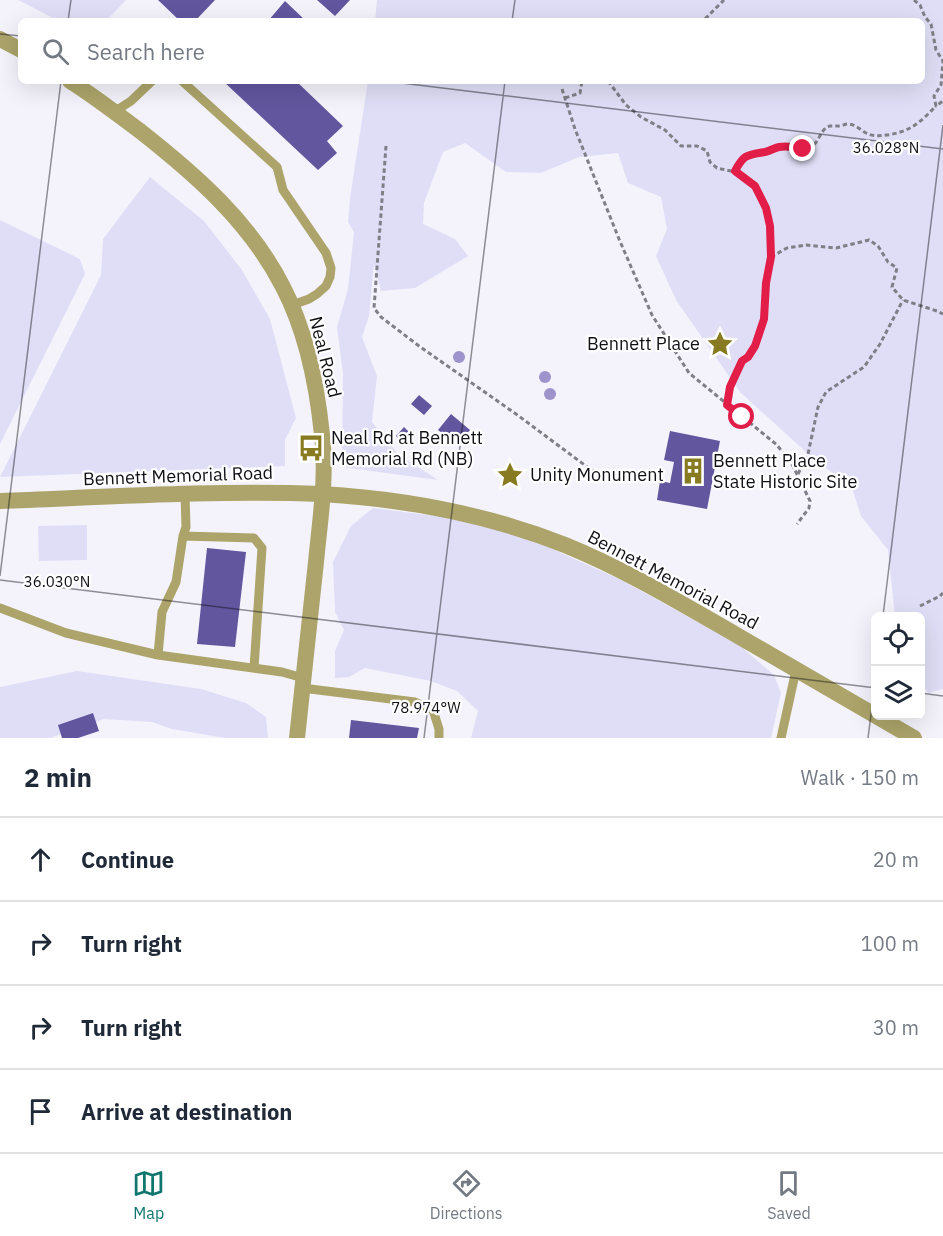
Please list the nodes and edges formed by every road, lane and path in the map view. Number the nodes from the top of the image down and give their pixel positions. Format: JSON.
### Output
{"nodes":[{"id":1,"x":724,"y":0,"type":"edge"},
{"id":2,"x":914,"y":0,"type":"edge"},
{"id":3,"x":706,"y":18,"type":"edge"},
{"id":4,"x":0,"y":39,"type":"edge"},
{"id":5,"x":18,"y":48,"type":"edge"},
{"id":6,"x":74,"y":84,"type":"edge"},
{"id":7,"x":149,"y":84,"type":"edge"},
{"id":8,"x":185,"y":84,"type":"edge"},
{"id":9,"x":582,"y":84,"type":"edge"},
{"id":10,"x":610,"y":84,"type":"edge"},
{"id":11,"x":562,"y":89,"type":"dead end"},
{"id":12,"x":565,"y":98,"type":"junction"},
{"id":13,"x":943,"y":101,"type":"edge"},
{"id":14,"x":936,"y":106,"type":"junction"},
{"id":15,"x":114,"y":112,"type":"junction"},
{"id":16,"x":386,"y":146,"type":"dead end"},
{"id":17,"x":735,"y":171,"type":"junction"},
{"id":18,"x":771,"y":257,"type":"junction"},
{"id":19,"x":903,"y":300,"type":"junction"},
{"id":20,"x":291,"y":305,"type":"junction"},
{"id":21,"x":943,"y":314,"type":"edge"},
{"id":22,"x":727,"y":405,"type":"junction"},
{"id":23,"x":797,"y":474,"type":"junction"},
{"id":24,"x":603,"y":475,"type":"dead end"},
{"id":25,"x":185,"y":494,"type":"junction"},
{"id":26,"x":322,"y":494,"type":"junction"},
{"id":27,"x":0,"y":501,"type":"edge"},
{"id":28,"x":797,"y":524,"type":"dead end"},
{"id":29,"x":183,"y":536,"type":"junction"},
{"id":30,"x":943,"y":593,"type":"edge"},
{"id":31,"x":920,"y":606,"type":"dead end"},
{"id":32,"x":0,"y":608,"type":"edge"},
{"id":33,"x":158,"y":655,"type":"junction"},
{"id":34,"x":254,"y":668,"type":"junction"},
{"id":35,"x":796,"y":670,"type":"junction"},
{"id":36,"x":303,"y":683,"type":"junction"},
{"id":37,"x":297,"y":738,"type":"edge"},
{"id":38,"x":439,"y":738,"type":"edge"},
{"id":39,"x":782,"y":738,"type":"edge"},
{"id":40,"x":914,"y":738,"type":"edge"}],
"edges":[{"from":1,"to":3,"type":"path"},
{"from":2,"to":14,"type":"path"},
{"from":4,"to":5,"type":"street"},
{"from":6,"to":15,"type":"street","name":"Neal Road"},
{"from":7,"to":15,"type":"lane"},
{"from":8,"to":20,"type":"lane"},
{"from":9,"to":12,"type":"path"},
{"from":10,"to":17,"type":"path"},
{"from":11,"to":12,"type":"path"},
{"from":12,"to":22,"type":"path"},
{"from":13,"to":14,"type":"path"},
{"from":14,"to":17,"type":"path"},
{"from":15,"to":20,"type":"street","name":"Neal Road"},
{"from":16,"to":24,"type":"path"},
{"from":17,"to":18,"type":"path"},
{"from":18,"to":19,"type":"path"},
{"from":18,"to":22,"type":"path"},
{"from":19,"to":21,"type":"path"},
{"from":19,"to":23,"type":"path"},
{"from":20,"to":26,"type":"street","name":"Neal Road"},
{"from":22,"to":23,"type":"path"},
{"from":23,"to":28,"type":"path"},
{"from":25,"to":26,"type":"street","name":"Bennett Memorial Road"},
{"from":25,"to":27,"type":"street","name":"Bennett Memorial Road"},
{"from":25,"to":29,"type":"lane"},
{"from":26,"to":35,"type":"street","name":"Bennett Memorial Road"},
{"from":26,"to":36,"type":"street","name":"Neal Road"},
{"from":29,"to":33,"type":"lane"},
{"from":29,"to":34,"type":"lane"},
{"from":30,"to":31,"type":"path"},
{"from":32,"to":33,"type":"lane"},
{"from":33,"to":34,"type":"lane"},
{"from":34,"to":36,"type":"lane"},
{"from":35,"to":39,"type":"lane"},
{"from":35,"to":40,"type":"street","name":"Bennett Memorial Road"},
{"from":36,"to":37,"type":"street","name":"Neal Road"},
{"from":36,"to":38,"type":"lane"}]}
